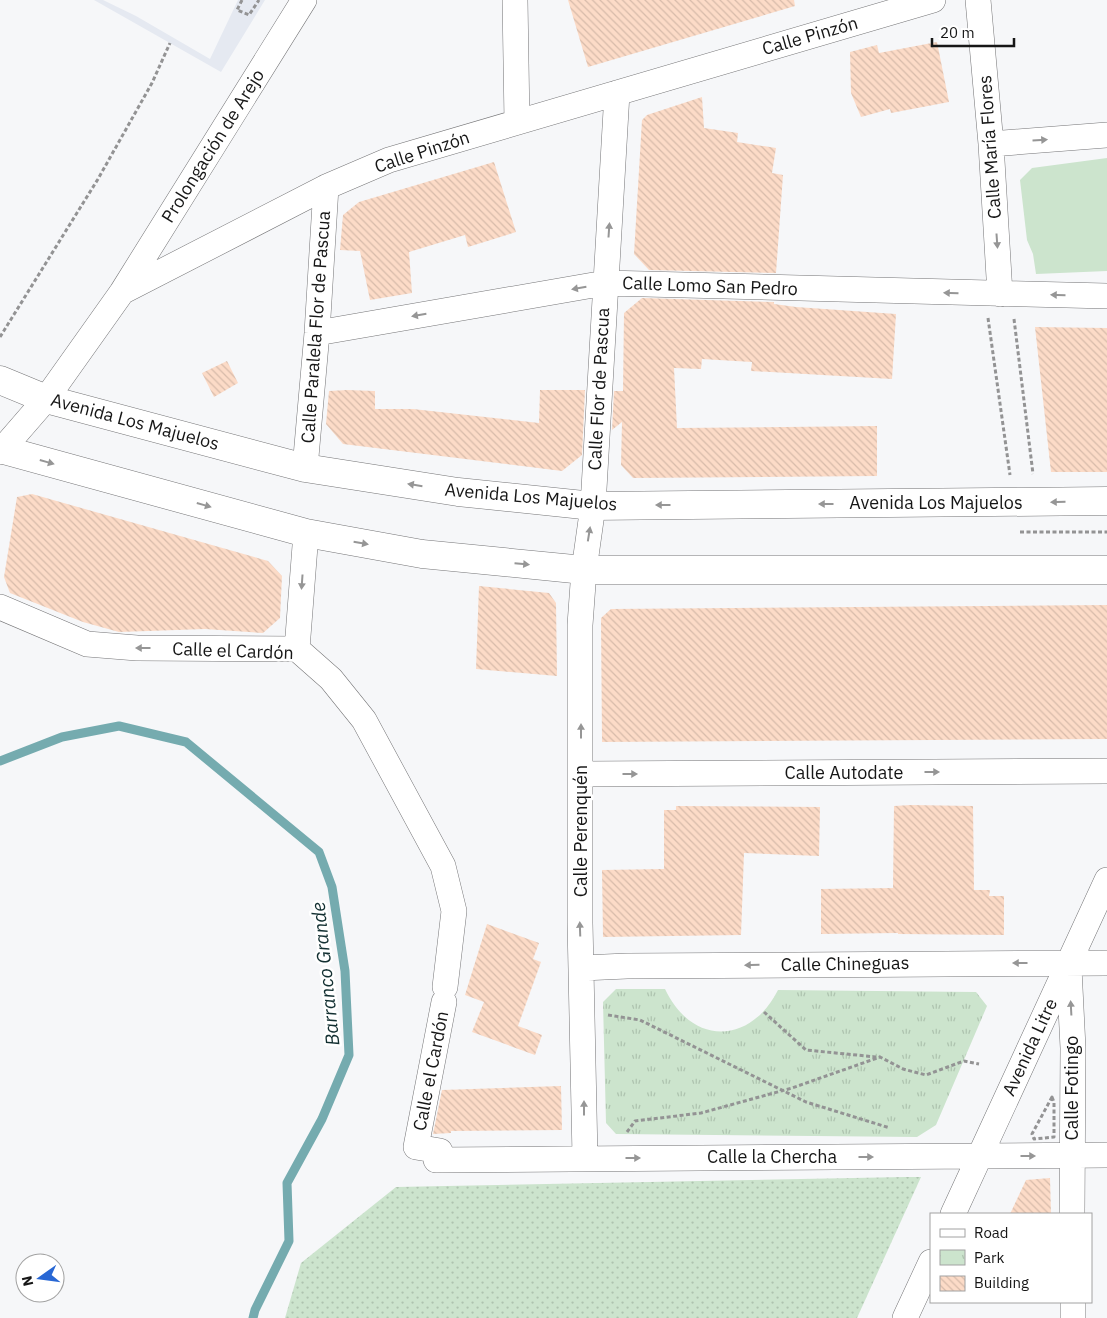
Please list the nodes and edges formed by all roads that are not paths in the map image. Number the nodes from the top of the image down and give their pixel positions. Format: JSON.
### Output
{"nodes":[{"id":1,"x":304,"y":0,"type":"edge"},
{"id":2,"x":515,"y":0,"type":"edge"},
{"id":3,"x":933,"y":0,"type":"edge"},
{"id":4,"x":978,"y":0,"type":"edge"},
{"id":5,"x":617,"y":93,"type":"junction"},
{"id":6,"x":517,"y":122,"type":"junction"},
{"id":7,"x":1107,"y":135,"type":"edge"},
{"id":8,"x":991,"y":144,"type":"junction"},
{"id":9,"x":326,"y":187,"type":"junction"},
{"id":10,"x":605,"y":283,"type":"junction"},
{"id":11,"x":122,"y":292,"type":"junction"},
{"id":12,"x":1107,"y":296,"type":"edge"},
{"id":13,"x":1000,"y":307,"type":"junction"},
{"id":14,"x":317,"y":333,"type":"junction"},
{"id":15,"x":0,"y":380,"type":"edge"},
{"id":16,"x":46,"y":399,"type":"junction"},
{"id":17,"x":0,"y":450,"type":"edge"},
{"id":18,"x":305,"y":468,"type":"junction"},
{"id":19,"x":1107,"y":501,"type":"edge"},
{"id":20,"x":593,"y":506,"type":"junction"},
{"id":21,"x":306,"y":533,"type":"junction"},
{"id":22,"x":584,"y":570,"type":"junction"},
{"id":23,"x":1107,"y":570,"type":"edge"},
{"id":24,"x":0,"y":608,"type":"edge"},
{"id":25,"x":297,"y":649,"type":"junction"},
{"id":26,"x":1107,"y":772,"type":"edge"},
{"id":27,"x":581,"y":774,"type":"junction"},
{"id":28,"x":1107,"y":880,"type":"edge"},
{"id":29,"x":1107,"y":962,"type":"edge"},
{"id":30,"x":1068,"y":963,"type":"junction"},
{"id":31,"x":582,"y":968,"type":"junction"},
{"id":32,"x":438,"y":1155,"type":"joint"},
{"id":33,"x":1072,"y":1155,"type":"junction"},
{"id":34,"x":1107,"y":1155,"type":"edge"},
{"id":35,"x":980,"y":1156,"type":"junction"},
{"id":36,"x":585,"y":1157,"type":"junction"},
{"id":37,"x":953,"y":1213,"type":"edge"},
{"id":38,"x":1072,"y":1213,"type":"edge"},
{"id":39,"x":930,"y":1264,"type":"edge"},
{"id":40,"x":1073,"y":1303,"type":"edge"},
{"id":41,"x":905,"y":1318,"type":"edge"},
{"id":42,"x":1073,"y":1318,"type":"edge"}],
"edges":[{"from":1,"to":11,"type":"street","name":"Prolongación de Arejo"},
{"from":2,"to":6,"type":"street"},
{"from":3,"to":5,"type":"street","name":"Calle Pinzón"},
{"from":4,"to":8,"type":"street","name":"Calle María Flores"},
{"from":5,"to":6,"type":"street","name":"Calle Pinzón"},
{"from":10,"to":5,"type":"street","name":"Calle Flor de Pascua","one_way":true},
{"from":6,"to":9,"type":"street","name":"Calle Pinzón"},
{"from":8,"to":7,"type":"street","one_way":true},
{"from":8,"to":13,"type":"street","name":"Calle María Flores","one_way":true},
{"from":9,"to":11,"type":"street","name":"Calle Pinzón"},
{"from":9,"to":14,"type":"street","name":"Calle Paralela Flor de Pascua"},
{"from":13,"to":10,"type":"street","name":"Calle Lomo San Pedro","one_way":true},
{"from":10,"to":14,"type":"street","name":"Calle Lomo San Pedro","one_way":true},
{"from":10,"to":20,"type":"street","name":"Calle Flor de Pascua"},
{"from":11,"to":16,"type":"street","name":"Calle Pinzón"},
{"from":12,"to":13,"type":"street","name":"Calle Lomo San Pedro","one_way":true},
{"from":14,"to":18,"type":"street","name":"Calle Paralela Flor de Pascua"},
{"from":15,"to":16,"type":"street","name":"Avenida Los Majuelos"},
{"from":16,"to":17,"type":"street","name":"Calle Pinzón"},
{"from":16,"to":18,"type":"street","name":"Avenida Los Majuelos"},
{"from":17,"to":21,"type":"street","one_way":true},
{"from":20,"to":18,"type":"street","name":"Avenida Los Majuelos","one_way":true},
{"from":19,"to":20,"type":"street","name":"Avenida Los Majuelos","one_way":true},
{"from":22,"to":20,"type":"street","name":"Calle Perenquén","one_way":true},
{"from":21,"to":22,"type":"street","one_way":true},
{"from":21,"to":25,"type":"street","one_way":true},
{"from":22,"to":23,"type":"street"},
{"from":27,"to":22,"type":"street","name":"Calle Perenquén","one_way":true},
{"from":25,"to":24,"type":"street","name":"Calle el Cardón","one_way":true},
{"from":25,"to":32,"type":"street","name":"Calle el Cardón"},
{"from":27,"to":26,"type":"street","name":"Calle Autodate","one_way":true},
{"from":31,"to":27,"type":"street","name":"Calle Perenquén","one_way":true},
{"from":28,"to":30,"type":"street","name":"Avenida Litre"},
{"from":29,"to":30,"type":"street","name":"Calle Chineguas"},
{"from":30,"to":31,"type":"street","name":"Calle Chineguas","one_way":true},
{"from":33,"to":30,"type":"street","name":"Calle Fotingo","one_way":true},
{"from":30,"to":35,"type":"street","name":"Avenida Litre"},
{"from":36,"to":31,"type":"street","name":"Calle Perenquén","one_way":true},
{"from":32,"to":36,"type":"street","name":"Calle la Chercha"},
{"from":33,"to":34,"type":"street","name":"Calle la Chercha"},
{"from":35,"to":33,"type":"street","name":"Calle la Chercha","one_way":true},
{"from":33,"to":38,"type":"street","name":"Calle Fotingo"},
{"from":36,"to":35,"type":"street","name":"Calle la Chercha","one_way":true},
{"from":35,"to":37,"type":"street","name":"Avenida Litre"},
{"from":39,"to":41,"type":"street"},
{"from":40,"to":42,"type":"street"}]}
